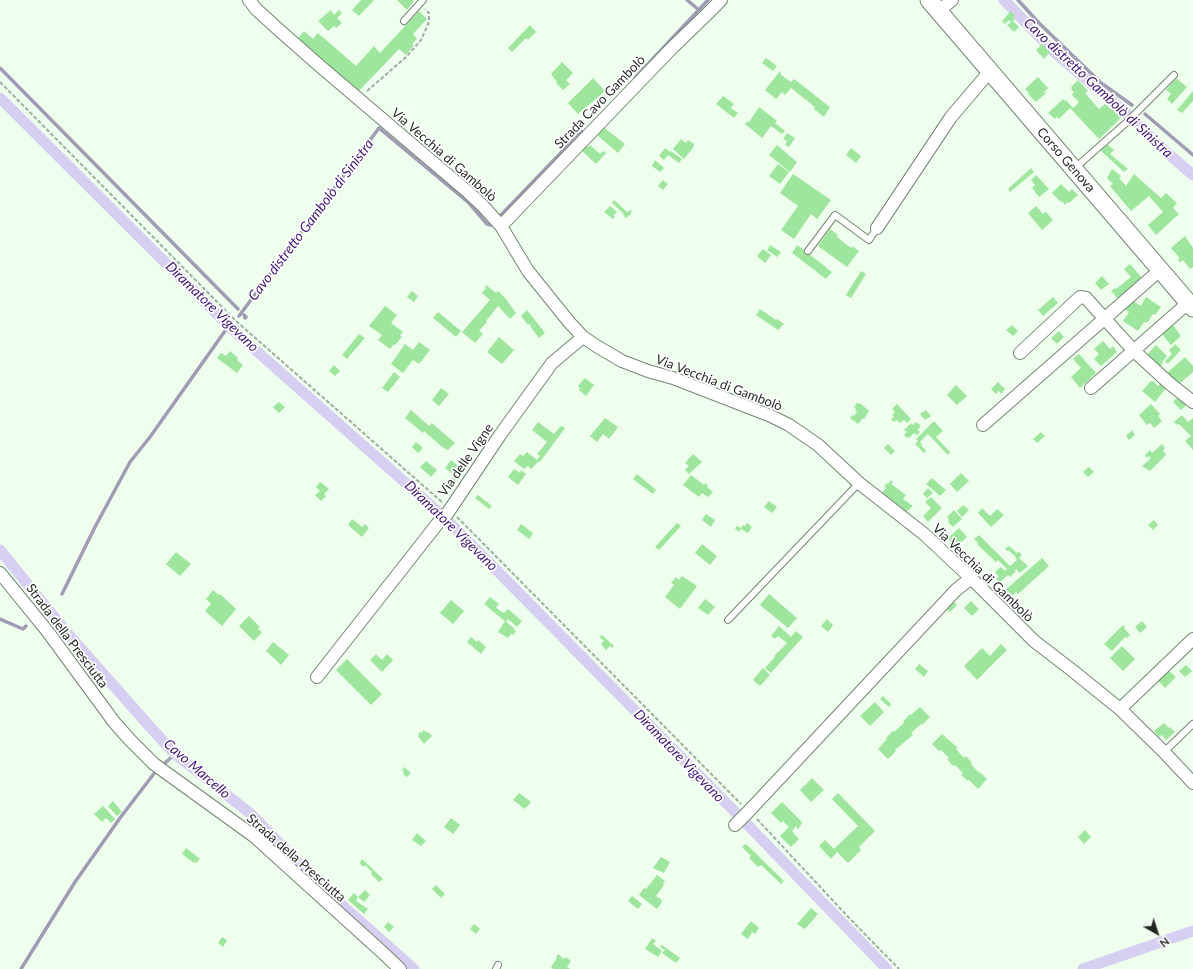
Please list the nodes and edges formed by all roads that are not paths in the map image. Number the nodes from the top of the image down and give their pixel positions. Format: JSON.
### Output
{"nodes":[{"id":1,"x":249,"y":0,"type":"edge"},
{"id":2,"x":721,"y":0,"type":"edge"},
{"id":3,"x":952,"y":0,"type":"edge"},
{"id":4,"x":421,"y":2,"type":"edge"},
{"id":5,"x":934,"y":6,"type":"edge"},
{"id":6,"x":404,"y":21,"type":"dead end"},
{"id":7,"x":991,"y":72,"type":"junction"},
{"id":8,"x":1174,"y":75,"type":"dead end"},
{"id":9,"x":1074,"y":169,"type":"junction"},
{"id":10,"x":501,"y":226,"type":"junction"},
{"id":11,"x":877,"y":228,"type":"joint"},
{"id":12,"x":808,"y":251,"type":"dead end"},
{"id":13,"x":1160,"y":270,"type":"junction"},
{"id":14,"x":1191,"y":305,"type":"edge"},
{"id":15,"x":1105,"y":318,"type":"junction"},
{"id":16,"x":583,"y":337,"type":"junction"},
{"id":17,"x":1134,"y":350,"type":"junction"},
{"id":18,"x":1020,"y":353,"type":"dead end"},
{"id":19,"x":1091,"y":388,"type":"dead end"},
{"id":20,"x":1193,"y":402,"type":"edge"},
{"id":21,"x":983,"y":425,"type":"dead end"},
{"id":22,"x":859,"y":483,"type":"junction"},
{"id":23,"x":0,"y":573,"type":"edge"},
{"id":24,"x":971,"y":578,"type":"junction"},
{"id":25,"x":728,"y":620,"type":"dead end"},
{"id":26,"x":1193,"y":639,"type":"edge"},
{"id":27,"x":317,"y":677,"type":"dead end"},
{"id":28,"x":1120,"y":709,"type":"junction"},
{"id":29,"x":1193,"y":724,"type":"edge"},
{"id":30,"x":1164,"y":752,"type":"junction"},
{"id":31,"x":1193,"y":783,"type":"edge"},
{"id":32,"x":735,"y":825,"type":"dead end"},
{"id":33,"x":400,"y":969,"type":"edge"}],
"edges":[{"from":1,"to":10,"type":"street","name":"Via Vecchia di Gambolò"},
{"from":2,"to":10,"type":"street","name":"Strada Cavo Gambolò"},
{"from":3,"to":5,"type":"street","name":"Corso Genova"},
{"from":4,"to":6,"type":"lane"},
{"from":5,"to":7,"type":"main road","name":"Corso Genova"},
{"from":7,"to":9,"type":"main road","name":"Corso Genova"},
{"from":7,"to":11,"type":"street"},
{"from":8,"to":9,"type":"lane"},
{"from":9,"to":13,"type":"main road","name":"Corso Genova"},
{"from":10,"to":16,"type":"street","name":"Via Vecchia di Gambolò"},
{"from":11,"to":12,"type":"lane"},
{"from":13,"to":14,"type":"main road","name":"Corso Genova"},
{"from":13,"to":15,"type":"street"},
{"from":14,"to":17,"type":"street"},
{"from":15,"to":17,"type":"street"},
{"from":15,"to":18,"type":"street"},
{"from":15,"to":21,"type":"street"},
{"from":16,"to":22,"type":"street","name":"Via Vecchia di Gambolò"},
{"from":16,"to":27,"type":"street","name":"Via delle Vigne"},
{"from":17,"to":19,"type":"street"},
{"from":17,"to":20,"type":"street"},
{"from":22,"to":24,"type":"street","name":"Via Vecchia di Gambolò"},
{"from":22,"to":25,"type":"lane"},
{"from":23,"to":33,"type":"street","name":"Strada della Presciutta"},
{"from":24,"to":28,"type":"street","name":"Via Vecchia di Gambolò"},
{"from":24,"to":32,"type":"street"},
{"from":26,"to":28,"type":"street"},
{"from":28,"to":30,"type":"street","name":"Via Vecchia di Gambolò"},
{"from":29,"to":30,"type":"lane"},
{"from":30,"to":31,"type":"street","name":"Via Vecchia di Gambolò"}]}
